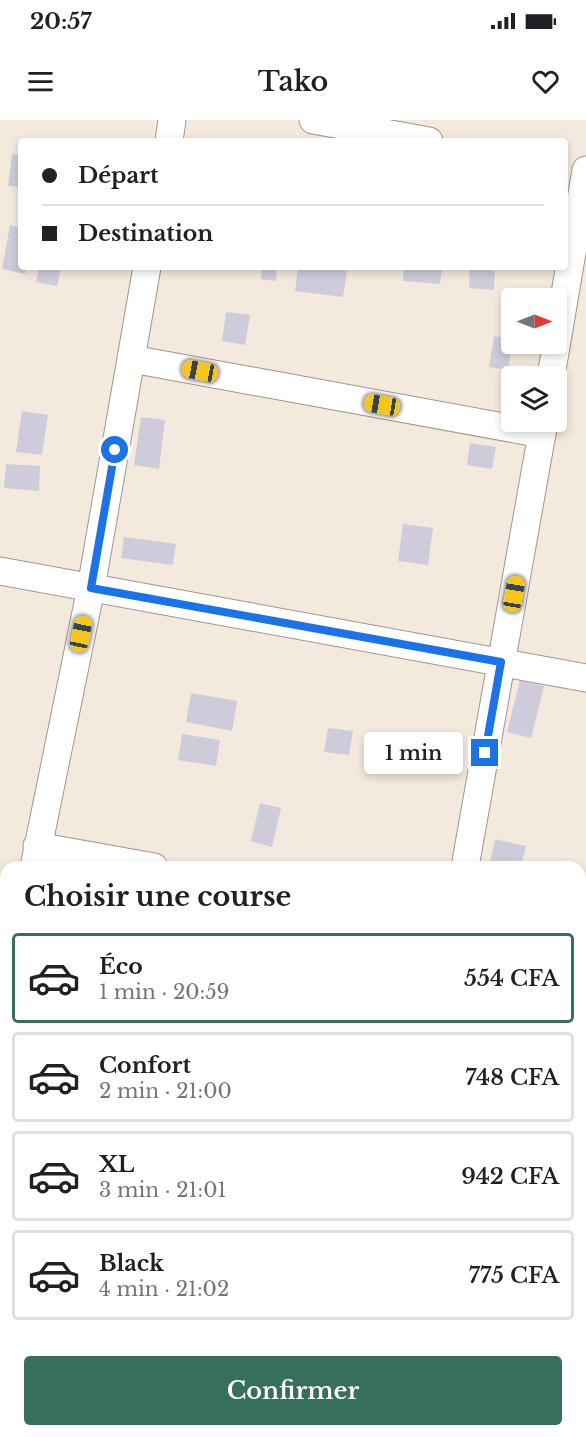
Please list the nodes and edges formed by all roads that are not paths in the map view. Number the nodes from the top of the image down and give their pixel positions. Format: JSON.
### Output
{"nodes":[{"id":1,"x":172,"y":120,"type":"edge"},
{"id":2,"x":313,"y":120,"type":"edge"},
{"id":3,"x":169,"y":138,"type":"edge"},
{"id":4,"x":412,"y":138,"type":"edge"},
{"id":5,"x":568,"y":166,"type":"edge"},
{"id":6,"x":586,"y":170,"type":"edge"},
{"id":7,"x":147,"y":270,"type":"edge"},
{"id":8,"x":132,"y":359,"type":"junction"},
{"id":9,"x":553,"y":366,"type":"edge"},
{"id":10,"x":501,"y":421,"type":"edge"},
{"id":11,"x":542,"y":432,"type":"edge"},
{"id":12,"x":0,"y":571,"type":"edge"},
{"id":13,"x":91,"y":588,"type":"junction"},
{"id":14,"x":501,"y":662,"type":"junction"},
{"id":15,"x":586,"y":678,"type":"edge"},
{"id":16,"x":35,"y":856,"type":"edge"},
{"id":17,"x":89,"y":861,"type":"edge"},
{"id":18,"x":466,"y":861,"type":"edge"}],
"edges":[{"from":1,"to":3,"type":"street"},
{"from":2,"to":4,"type":"street"},
{"from":5,"to":6,"type":"street"},
{"from":6,"to":9,"type":"street"},
{"from":7,"to":8,"type":"street"},
{"from":8,"to":10,"type":"street"},
{"from":8,"to":13,"type":"street"},
{"from":11,"to":14,"type":"street"},
{"from":12,"to":13,"type":"street"},
{"from":13,"to":14,"type":"street"},
{"from":13,"to":16,"type":"street"},
{"from":14,"to":15,"type":"street"},
{"from":14,"to":18,"type":"street"},
{"from":16,"to":17,"type":"street"}]}
